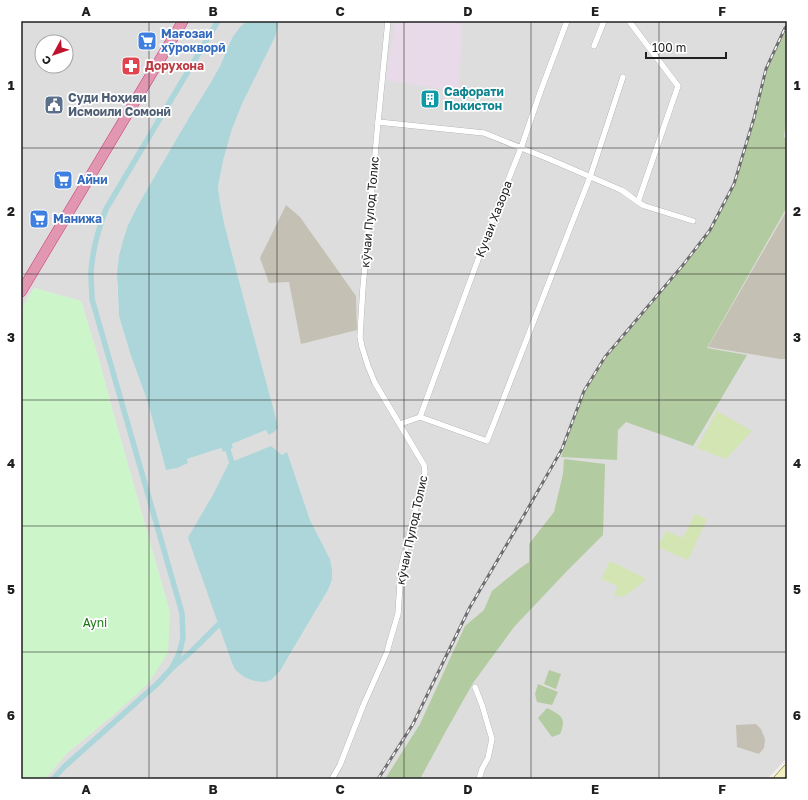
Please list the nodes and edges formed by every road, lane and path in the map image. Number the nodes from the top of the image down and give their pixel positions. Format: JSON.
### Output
{"nodes":[{"id":1,"x":183,"y":21,"type":"edge"},
{"id":2,"x":388,"y":21,"type":"edge"},
{"id":3,"x":567,"y":21,"type":"edge"},
{"id":4,"x":604,"y":21,"type":"edge"},
{"id":5,"x":629,"y":21,"type":"edge"},
{"id":6,"x":594,"y":46,"type":"dead end"},
{"id":7,"x":623,"y":77,"type":"dead end"},
{"id":8,"x":378,"y":122,"type":"junction"},
{"id":9,"x":521,"y":148,"type":"junction"},
{"id":10,"x":590,"y":177,"type":"junction"},
{"id":11,"x":638,"y":202,"type":"junction"},
{"id":12,"x":693,"y":221,"type":"dead end"},
{"id":13,"x":21,"y":292,"type":"edge"},
{"id":14,"x":420,"y":417,"type":"junction"},
{"id":15,"x":400,"y":424,"type":"junction"},
{"id":16,"x":475,"y":687,"type":"dead end"},
{"id":17,"x":787,"y":769,"type":"edge"},
{"id":18,"x":332,"y":779,"type":"edge"},
{"id":19,"x":479,"y":779,"type":"edge"},
{"id":20,"x":778,"y":779,"type":"edge"}],
"edges":[{"from":1,"to":13,"type":"highway"},
{"from":2,"to":8,"type":"street","name":"кӯчаи Пулод Толис"},
{"from":3,"to":9,"type":"street","name":"Кучаи Хазора"},
{"from":4,"to":6,"type":"street"},
{"from":5,"to":11,"type":"street"},
{"from":7,"to":10,"type":"street"},
{"from":8,"to":9,"type":"street"},
{"from":8,"to":15,"type":"street","name":"кӯчаи Пулод Толис"},
{"from":9,"to":10,"type":"street"},
{"from":9,"to":14,"type":"street","name":"Кучаи Хазора"},
{"from":10,"to":11,"type":"street"},
{"from":10,"to":14,"type":"street"},
{"from":11,"to":12,"type":"street"},
{"from":14,"to":15,"type":"street"},
{"from":15,"to":18,"type":"street","name":"кӯчаи Пулод Толис"},
{"from":16,"to":19,"type":"street"},
{"from":17,"to":20,"type":"main road"}]}
